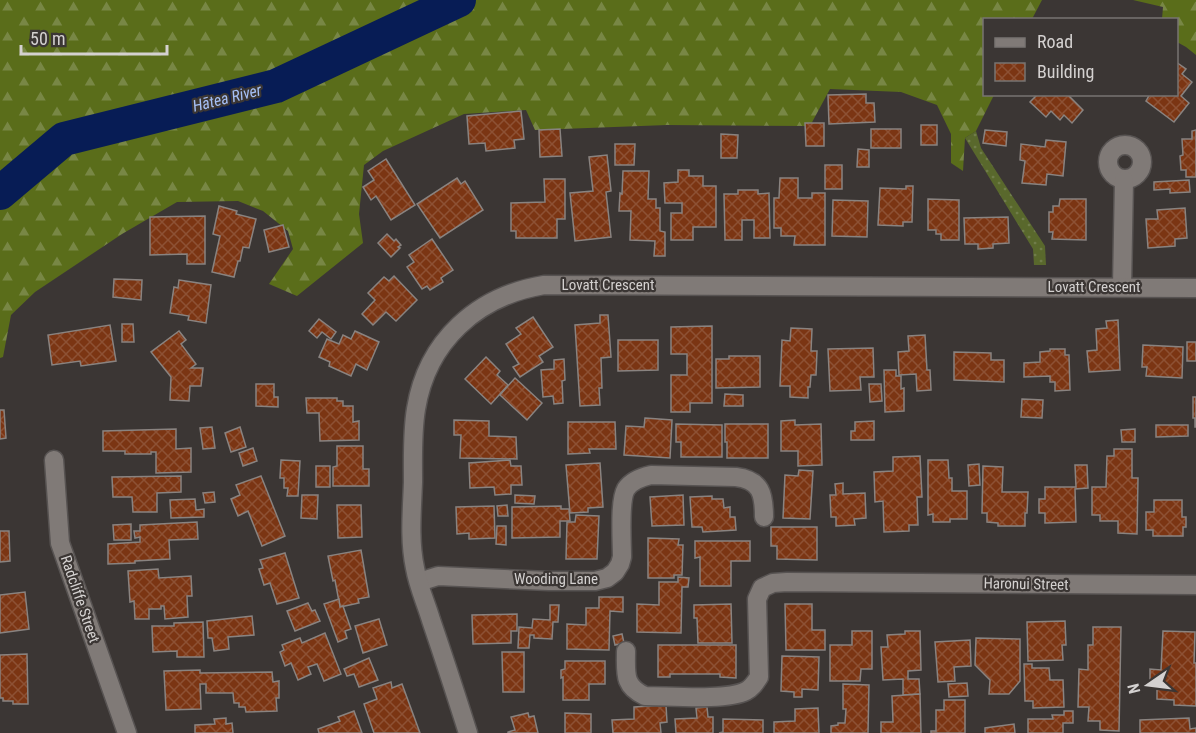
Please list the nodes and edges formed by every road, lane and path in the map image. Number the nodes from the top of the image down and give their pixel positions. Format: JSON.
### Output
{"nodes":[{"id":1,"x":1124,"y":180,"type":"dead end"},
{"id":2,"x":1122,"y":287,"type":"junction"},
{"id":3,"x":1196,"y":288,"type":"edge"},
{"id":4,"x":54,"y":460,"type":"dead end"},
{"id":5,"x":764,"y":517,"type":"dead end"},
{"id":6,"x":419,"y":582,"type":"junction"},
{"id":7,"x":1196,"y":585,"type":"edge"},
{"id":8,"x":626,"y":651,"type":"dead end"},
{"id":9,"x":127,"y":733,"type":"edge"},
{"id":10,"x":468,"y":733,"type":"edge"}],
"edges":[{"from":1,"to":2,"type":"street"},
{"from":2,"to":3,"type":"street","name":"Lovatt Crescent"},
{"from":2,"to":6,"type":"street","name":"Lovatt Crescent"},
{"from":4,"to":9,"type":"street","name":"Radcliffe Street"},
{"from":5,"to":6,"type":"street","name":"Wooding Lane"},
{"from":6,"to":10,"type":"street","name":"Lovatt Crescent"},
{"from":7,"to":8,"type":"street","name":"Haronui Street"}]}
